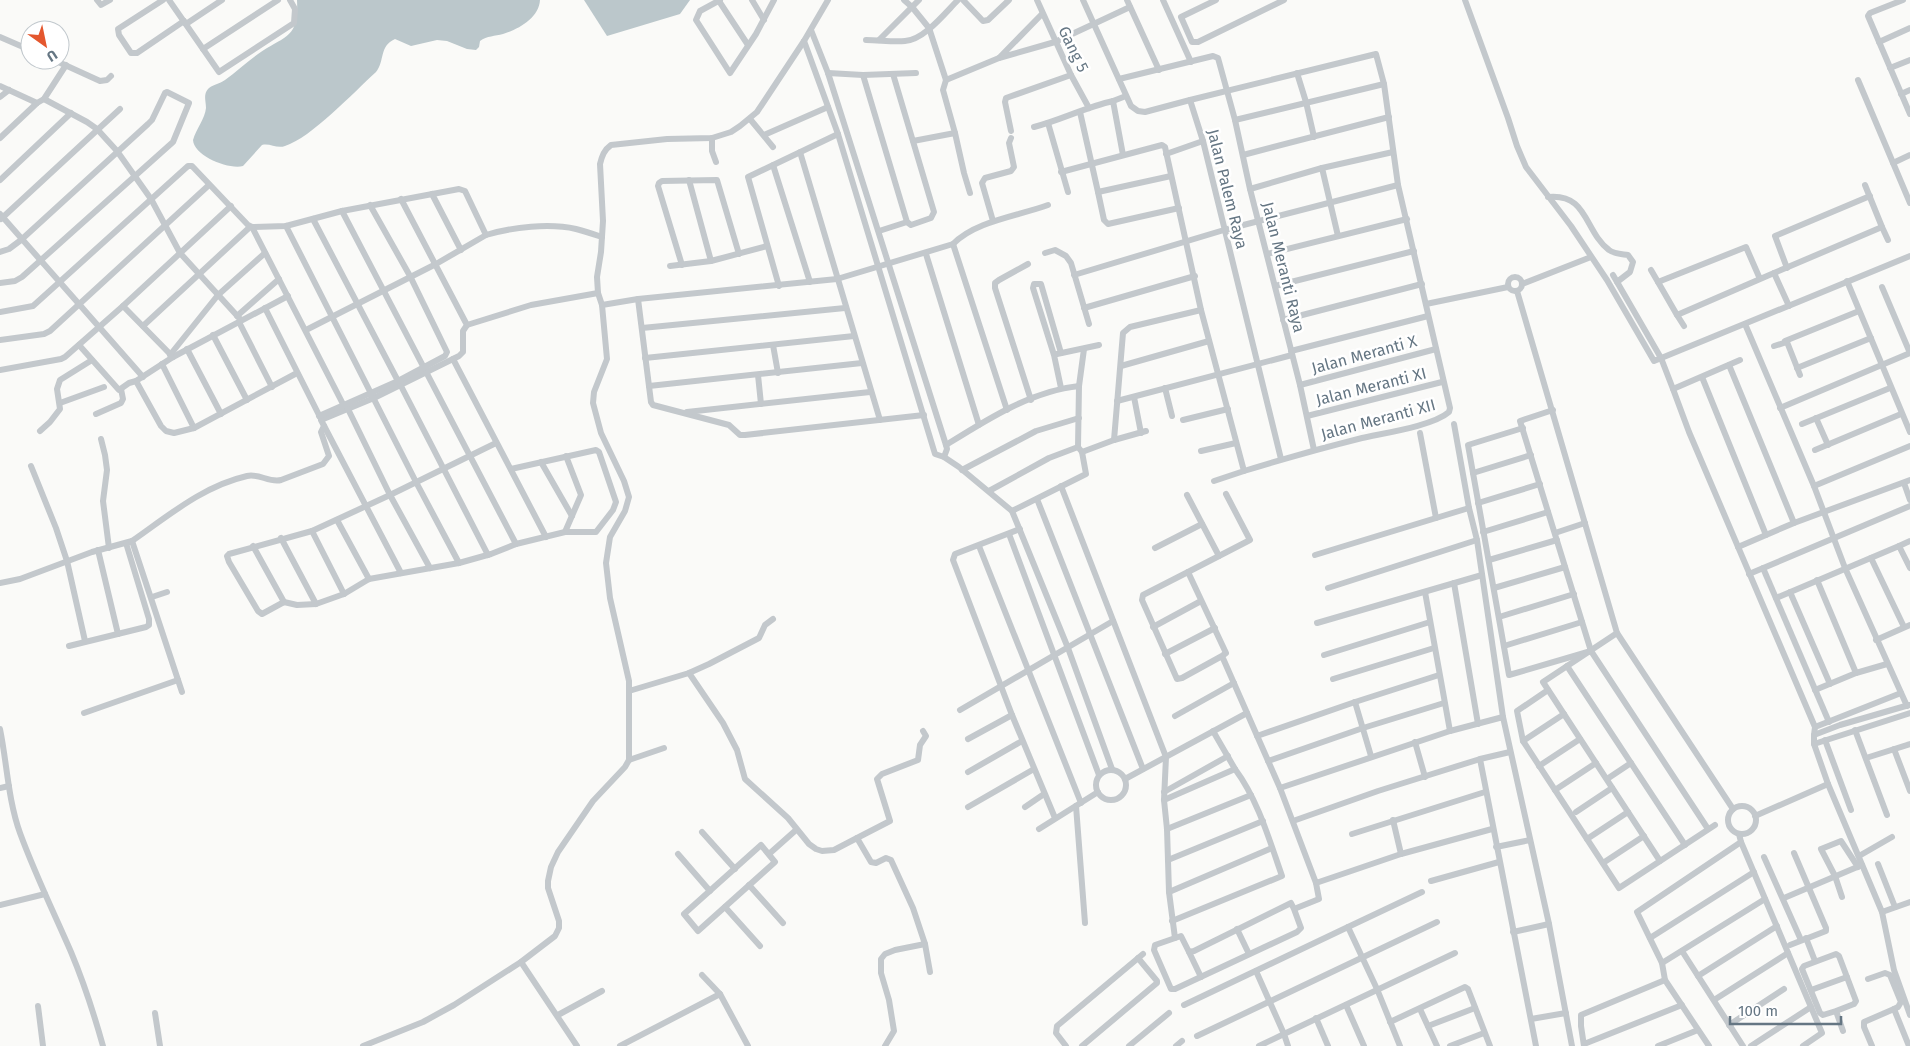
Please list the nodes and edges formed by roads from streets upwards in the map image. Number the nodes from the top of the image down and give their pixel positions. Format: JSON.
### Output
{"nodes":[{"id":1,"x":97,"y":0,"type":"edge"},
{"id":2,"x":110,"y":0,"type":"edge"},
{"id":3,"x":163,"y":0,"type":"edge"},
{"id":4,"x":170,"y":0,"type":"edge"},
{"id":5,"x":222,"y":0,"type":"edge"},
{"id":6,"x":278,"y":0,"type":"edge"},
{"id":7,"x":290,"y":0,"type":"edge"},
{"id":8,"x":719,"y":0,"type":"edge"},
{"id":9,"x":752,"y":0,"type":"edge"},
{"id":10,"x":774,"y":0,"type":"edge"},
{"id":11,"x":828,"y":0,"type":"edge"},
{"id":12,"x":904,"y":0,"type":"edge"},
{"id":13,"x":919,"y":0,"type":"edge"},
{"id":14,"x":958,"y":0,"type":"edge"},
{"id":15,"x":963,"y":0,"type":"edge"},
{"id":16,"x":1010,"y":0,"type":"edge"},
{"id":17,"x":1037,"y":0,"type":"edge"},
{"id":18,"x":1083,"y":0,"type":"edge"},
{"id":19,"x":1127,"y":0,"type":"edge"},
{"id":20,"x":1163,"y":0,"type":"edge"},
{"id":21,"x":1216,"y":0,"type":"edge"},
{"id":22,"x":1284,"y":0,"type":"edge"},
{"id":23,"x":1465,"y":0,"type":"edge"},
{"id":24,"x":1903,"y":0,"type":"edge"},
{"id":25,"x":912,"y":7,"type":"junction"},
{"id":26,"x":1130,"y":7,"type":"junction"},
{"id":27,"x":1042,"y":14,"type":"junction"},
{"id":28,"x":764,"y":20,"type":"junction"},
{"id":29,"x":185,"y":23,"type":"junction"},
{"id":30,"x":1095,"y":24,"type":"junction"},
{"id":31,"x":929,"y":28,"type":"junction"},
{"id":32,"x":1910,"y":28,"type":"edge"},
{"id":33,"x":811,"y":30,"type":"junction"},
{"id":34,"x":0,"y":37,"type":"edge"},
{"id":35,"x":866,"y":40,"type":"dead end"},
{"id":36,"x":879,"y":40,"type":"junction"},
{"id":37,"x":804,"y":41,"type":"junction"},
{"id":38,"x":1055,"y":42,"type":"junction"},
{"id":39,"x":1879,"y":42,"type":"junction"},
{"id":40,"x":748,"y":45,"type":"junction"},
{"id":41,"x":20,"y":46,"type":"edge"},
{"id":42,"x":203,"y":49,"type":"junction"},
{"id":43,"x":1000,"y":58,"type":"junction"},
{"id":44,"x":1910,"y":60,"type":"edge"},
{"id":45,"x":1191,"y":62,"type":"junction"},
{"id":46,"x":70,"y":67,"type":"edge"},
{"id":47,"x":1890,"y":68,"type":"junction"},
{"id":48,"x":63,"y":70,"type":"edge"},
{"id":49,"x":1158,"y":70,"type":"junction"},
{"id":50,"x":828,"y":73,"type":"junction"},
{"id":51,"x":916,"y":73,"type":"dead end"},
{"id":52,"x":1297,"y":73,"type":"junction"},
{"id":53,"x":893,"y":74,"type":"junction"},
{"id":54,"x":864,"y":75,"type":"junction"},
{"id":55,"x":1071,"y":75,"type":"junction"},
{"id":56,"x":111,"y":76,"type":"dead end"},
{"id":57,"x":1120,"y":79,"type":"junction"},
{"id":58,"x":946,"y":80,"type":"junction"},
{"id":59,"x":1858,"y":80,"type":"dead end"},
{"id":60,"x":1384,"y":84,"type":"junction"},
{"id":61,"x":0,"y":86,"type":"edge"},
{"id":62,"x":9,"y":90,"type":"junction"},
{"id":63,"x":1910,"y":90,"type":"edge"},
{"id":64,"x":1227,"y":91,"type":"junction"},
{"id":65,"x":833,"y":92,"type":"junction"},
{"id":66,"x":824,"y":94,"type":"junction"},
{"id":67,"x":1901,"y":94,"type":"junction"},
{"id":68,"x":1126,"y":96,"type":"junction"},
{"id":69,"x":0,"y":97,"type":"edge"},
{"id":70,"x":44,"y":99,"type":"junction"},
{"id":71,"x":1190,"y":100,"type":"junction"},
{"id":72,"x":1113,"y":102,"type":"junction"},
{"id":73,"x":1306,"y":102,"type":"junction"},
{"id":74,"x":37,"y":103,"type":"junction"},
{"id":75,"x":828,"y":107,"type":"junction"},
{"id":76,"x":1089,"y":108,"type":"junction"},
{"id":77,"x":120,"y":109,"type":"dead end"},
{"id":78,"x":1080,"y":112,"type":"junction"},
{"id":79,"x":71,"y":113,"type":"junction"},
{"id":80,"x":1910,"y":114,"type":"edge"},
{"id":81,"x":1389,"y":117,"type":"junction"},
{"id":82,"x":750,"y":119,"type":"junction"},
{"id":83,"x":1235,"y":120,"type":"junction"},
{"id":84,"x":1048,"y":123,"type":"junction"},
{"id":85,"x":1034,"y":127,"type":"dead end"},
{"id":86,"x":97,"y":129,"type":"junction"},
{"id":87,"x":955,"y":133,"type":"junction"},
{"id":88,"x":838,"y":134,"type":"junction"},
{"id":89,"x":764,"y":135,"type":"junction"},
{"id":90,"x":1314,"y":137,"type":"junction"},
{"id":91,"x":0,"y":138,"type":"edge"},
{"id":92,"x":712,"y":138,"type":"junction"},
{"id":93,"x":914,"y":141,"type":"junction"},
{"id":94,"x":1203,"y":141,"type":"junction"},
{"id":95,"x":773,"y":146,"type":"dead end"},
{"id":96,"x":117,"y":151,"type":"junction"},
{"id":97,"x":800,"y":152,"type":"junction"},
{"id":98,"x":1393,"y":152,"type":"junction"},
{"id":99,"x":1123,"y":154,"type":"junction"},
{"id":100,"x":1166,"y":154,"type":"junction"},
{"id":101,"x":1242,"y":155,"type":"junction"},
{"id":102,"x":1910,"y":155,"type":"edge"},
{"id":103,"x":716,"y":162,"type":"dead end"},
{"id":104,"x":1892,"y":163,"type":"junction"},
{"id":105,"x":1092,"y":164,"type":"junction"},
{"id":106,"x":773,"y":165,"type":"junction"},
{"id":107,"x":1322,"y":168,"type":"junction"},
{"id":108,"x":1061,"y":172,"type":"junction"},
{"id":109,"x":135,"y":175,"type":"junction"},
{"id":110,"x":1171,"y":176,"type":"junction"},
{"id":111,"x":0,"y":180,"type":"edge"},
{"id":112,"x":689,"y":180,"type":"junction"},
{"id":113,"x":1865,"y":184,"type":"dead end"},
{"id":114,"x":210,"y":185,"type":"junction"},
{"id":115,"x":1398,"y":185,"type":"junction"},
{"id":116,"x":1250,"y":189,"type":"junction"},
{"id":117,"x":1068,"y":192,"type":"dead end"},
{"id":118,"x":1098,"y":192,"type":"junction"},
{"id":119,"x":970,"y":193,"type":"dead end"},
{"id":120,"x":432,"y":194,"type":"junction"},
{"id":121,"x":1870,"y":196,"type":"junction"},
{"id":122,"x":1548,"y":197,"type":"junction"},
{"id":123,"x":150,"y":199,"type":"junction"},
{"id":124,"x":401,"y":199,"type":"junction"},
{"id":125,"x":1330,"y":202,"type":"junction"},
{"id":126,"x":1910,"y":203,"type":"edge"},
{"id":127,"x":370,"y":205,"type":"junction"},
{"id":128,"x":1048,"y":205,"type":"dead end"},
{"id":129,"x":231,"y":206,"type":"junction"},
{"id":130,"x":1180,"y":208,"type":"junction"},
{"id":131,"x":342,"y":211,"type":"junction"},
{"id":132,"x":1,"y":218,"type":"edge"},
{"id":133,"x":314,"y":218,"type":"junction"},
{"id":134,"x":1407,"y":219,"type":"junction"},
{"id":135,"x":907,"y":222,"type":"junction"},
{"id":136,"x":994,"y":222,"type":"junction"},
{"id":137,"x":1258,"y":222,"type":"junction"},
{"id":138,"x":286,"y":226,"type":"junction"},
{"id":139,"x":1882,"y":226,"type":"junction"},
{"id":140,"x":165,"y":227,"type":"junction"},
{"id":141,"x":251,"y":227,"type":"junction"},
{"id":142,"x":1224,"y":230,"type":"junction"},
{"id":143,"x":879,"y":231,"type":"junction"},
{"id":144,"x":486,"y":235,"type":"junction"},
{"id":145,"x":1338,"y":236,"type":"junction"},
{"id":146,"x":602,"y":237,"type":"junction"},
{"id":147,"x":21,"y":240,"type":"junction"},
{"id":148,"x":1888,"y":240,"type":"dead end"},
{"id":149,"x":1187,"y":241,"type":"junction"},
{"id":150,"x":953,"y":244,"type":"junction"},
{"id":151,"x":767,"y":246,"type":"junction"},
{"id":152,"x":461,"y":250,"type":"junction"},
{"id":153,"x":1414,"y":251,"type":"junction"},
{"id":154,"x":0,"y":252,"type":"edge"},
{"id":155,"x":180,"y":253,"type":"junction"},
{"id":156,"x":265,"y":253,"type":"junction"},
{"id":157,"x":1046,"y":253,"type":"dead end"},
{"id":158,"x":739,"y":254,"type":"junction"},
{"id":159,"x":926,"y":254,"type":"junction"},
{"id":160,"x":1268,"y":254,"type":"junction"},
{"id":161,"x":1910,"y":256,"type":"edge"},
{"id":162,"x":1591,"y":257,"type":"junction"},
{"id":163,"x":41,"y":261,"type":"junction"},
{"id":164,"x":711,"y":261,"type":"junction"},
{"id":165,"x":436,"y":264,"type":"junction"},
{"id":166,"x":889,"y":264,"type":"junction"},
{"id":167,"x":1028,"y":264,"type":"dead end"},
{"id":168,"x":682,"y":265,"type":"junction"},
{"id":169,"x":670,"y":266,"type":"dead end"},
{"id":170,"x":879,"y":267,"type":"junction"},
{"id":171,"x":1787,"y":268,"type":"junction"},
{"id":172,"x":1651,"y":270,"type":"dead end"},
{"id":173,"x":1774,"y":273,"type":"junction"},
{"id":174,"x":199,"y":274,"type":"junction"},
{"id":175,"x":1074,"y":275,"type":"junction"},
{"id":176,"x":1613,"y":275,"type":"dead end"},
{"id":177,"x":410,"y":276,"type":"junction"},
{"id":178,"x":1195,"y":276,"type":"junction"},
{"id":179,"x":279,"y":279,"type":"junction"},
{"id":180,"x":837,"y":279,"type":"junction"},
{"id":181,"x":1760,"y":279,"type":"junction"},
{"id":182,"x":1847,"y":281,"type":"junction"},
{"id":183,"x":810,"y":282,"type":"junction"},
{"id":184,"x":1617,"y":282,"type":"junction"},
{"id":185,"x":1658,"y":282,"type":"junction"},
{"id":186,"x":60,"y":283,"type":"junction"},
{"id":187,"x":0,"y":284,"type":"edge"},
{"id":188,"x":1422,"y":284,"type":"junction"},
{"id":189,"x":1522,"y":284,"type":"junction"},
{"id":190,"x":780,"y":286,"type":"junction"},
{"id":191,"x":1276,"y":286,"type":"junction"},
{"id":192,"x":1508,"y":287,"type":"junction"},
{"id":193,"x":1882,"y":287,"type":"dead end"},
{"id":194,"x":384,"y":290,"type":"junction"},
{"id":195,"x":1517,"y":291,"type":"junction"},
{"id":196,"x":598,"y":293,"type":"junction"},
{"id":197,"x":218,"y":296,"type":"junction"},
{"id":198,"x":288,"y":296,"type":"junction"},
{"id":199,"x":638,"y":299,"type":"junction"},
{"id":200,"x":358,"y":303,"type":"junction"},
{"id":201,"x":79,"y":304,"type":"junction"},
{"id":202,"x":602,"y":304,"type":"junction"},
{"id":203,"x":1426,"y":304,"type":"junction"},
{"id":204,"x":1622,"y":305,"type":"junction"},
{"id":205,"x":123,"y":306,"type":"junction"},
{"id":206,"x":1631,"y":306,"type":"junction"},
{"id":207,"x":1788,"y":306,"type":"junction"},
{"id":208,"x":265,"y":308,"type":"junction"},
{"id":209,"x":845,"y":308,"type":"junction"},
{"id":210,"x":1084,"y":308,"type":"junction"},
{"id":211,"x":1202,"y":310,"type":"junction"},
{"id":212,"x":1859,"y":311,"type":"junction"},
{"id":213,"x":0,"y":312,"type":"edge"},
{"id":214,"x":1677,"y":315,"type":"junction"},
{"id":215,"x":1428,"y":316,"type":"junction"},
{"id":216,"x":332,"y":318,"type":"junction"},
{"id":217,"x":239,"y":319,"type":"junction"},
{"id":218,"x":1283,"y":320,"type":"junction"},
{"id":219,"x":467,"y":324,"type":"junction"},
{"id":220,"x":1089,"y":324,"type":"dead end"},
{"id":221,"x":1745,"y":324,"type":"junction"},
{"id":222,"x":100,"y":326,"type":"junction"},
{"id":223,"x":142,"y":326,"type":"junction"},
{"id":224,"x":1684,"y":326,"type":"dead end"},
{"id":225,"x":642,"y":328,"type":"junction"},
{"id":226,"x":306,"y":330,"type":"junction"},
{"id":227,"x":213,"y":335,"type":"junction"},
{"id":228,"x":854,"y":336,"type":"junction"},
{"id":229,"x":1871,"y":338,"type":"junction"},
{"id":230,"x":0,"y":340,"type":"edge"},
{"id":231,"x":1210,"y":340,"type":"junction"},
{"id":232,"x":1785,"y":341,"type":"junction"},
{"id":233,"x":79,"y":345,"type":"junction"},
{"id":234,"x":1100,"y":345,"type":"dead end"},
{"id":235,"x":773,"y":346,"type":"junction"},
{"id":236,"x":1774,"y":346,"type":"dead end"},
{"id":237,"x":187,"y":349,"type":"junction"},
{"id":238,"x":1084,"y":349,"type":"junction"},
{"id":239,"x":1436,"y":349,"type":"junction"},
{"id":240,"x":1292,"y":353,"type":"junction"},
{"id":241,"x":1910,"y":353,"type":"edge"},
{"id":242,"x":1058,"y":354,"type":"junction"},
{"id":243,"x":172,"y":356,"type":"junction"},
{"id":244,"x":645,"y":358,"type":"junction"},
{"id":245,"x":1661,"y":358,"type":"junction"},
{"id":246,"x":453,"y":359,"type":"junction"},
{"id":247,"x":92,"y":360,"type":"junction"},
{"id":248,"x":1740,"y":360,"type":"dead end"},
{"id":249,"x":862,"y":363,"type":"junction"},
{"id":250,"x":162,"y":364,"type":"junction"},
{"id":251,"x":1257,"y":364,"type":"junction"},
{"id":252,"x":1729,"y":365,"type":"junction"},
{"id":253,"x":1883,"y":365,"type":"junction"},
{"id":254,"x":1121,"y":366,"type":"junction"},
{"id":255,"x":1797,"y":368,"type":"junction"},
{"id":256,"x":0,"y":370,"type":"edge"},
{"id":257,"x":425,"y":370,"type":"junction"},
{"id":258,"x":296,"y":373,"type":"junction"},
{"id":259,"x":778,"y":373,"type":"junction"},
{"id":260,"x":1220,"y":374,"type":"junction"},
{"id":261,"x":758,"y":375,"type":"junction"},
{"id":262,"x":1800,"y":375,"type":"dead end"},
{"id":263,"x":143,"y":377,"type":"junction"},
{"id":264,"x":1702,"y":377,"type":"junction"},
{"id":265,"x":136,"y":381,"type":"junction"},
{"id":266,"x":1442,"y":382,"type":"junction"},
{"id":267,"x":400,"y":383,"type":"junction"},
{"id":268,"x":1300,"y":385,"type":"junction"},
{"id":269,"x":649,"y":386,"type":"junction"},
{"id":270,"x":1079,"y":386,"type":"junction"},
{"id":271,"x":104,"y":387,"type":"dead end"},
{"id":272,"x":272,"y":387,"type":"junction"},
{"id":273,"x":1061,"y":388,"type":"junction"},
{"id":274,"x":1165,"y":388,"type":"junction"},
{"id":275,"x":1890,"y":388,"type":"junction"},
{"id":276,"x":120,"y":389,"type":"junction"},
{"id":277,"x":1674,"y":389,"type":"junction"},
{"id":278,"x":870,"y":392,"type":"junction"},
{"id":279,"x":373,"y":395,"type":"junction"},
{"id":280,"x":1134,"y":396,"type":"junction"},
{"id":281,"x":247,"y":400,"type":"junction"},
{"id":282,"x":1030,"y":400,"type":"junction"},
{"id":283,"x":1117,"y":401,"type":"junction"},
{"id":284,"x":60,"y":403,"type":"junction"},
{"id":285,"x":761,"y":404,"type":"junction"},
{"id":286,"x":346,"y":408,"type":"junction"},
{"id":287,"x":1780,"y":408,"type":"junction"},
{"id":288,"x":1228,"y":409,"type":"junction"},
{"id":289,"x":1008,"y":410,"type":"junction"},
{"id":290,"x":1553,"y":410,"type":"junction"},
{"id":291,"x":683,"y":412,"type":"junction"},
{"id":292,"x":96,"y":414,"type":"dead end"},
{"id":293,"x":221,"y":414,"type":"junction"},
{"id":294,"x":1902,"y":414,"type":"junction"},
{"id":295,"x":924,"y":415,"type":"junction"},
{"id":296,"x":1172,"y":416,"type":"dead end"},
{"id":297,"x":1307,"y":416,"type":"junction"},
{"id":298,"x":1078,"y":418,"type":"junction"},
{"id":299,"x":1816,"y":418,"type":"junction"},
{"id":300,"x":880,"y":420,"type":"junction"},
{"id":301,"x":1182,"y":420,"type":"dead end"},
{"id":302,"x":322,"y":421,"type":"junction"},
{"id":303,"x":1454,"y":424,"type":"dead end"},
{"id":304,"x":1802,"y":424,"type":"dead end"},
{"id":305,"x":979,"y":425,"type":"junction"},
{"id":306,"x":194,"y":428,"type":"junction"},
{"id":307,"x":1522,"y":428,"type":"junction"},
{"id":308,"x":40,"y":431,"type":"dead end"},
{"id":309,"x":1910,"y":432,"type":"edge"},
{"id":310,"x":1420,"y":433,"type":"dead end"},
{"id":311,"x":101,"y":439,"type":"dead end"},
{"id":312,"x":1114,"y":440,"type":"junction"},
{"id":313,"x":496,"y":443,"type":"junction"},
{"id":314,"x":1236,"y":443,"type":"junction"},
{"id":315,"x":946,"y":445,"type":"junction"},
{"id":316,"x":1828,"y":445,"type":"junction"},
{"id":317,"x":1910,"y":446,"type":"edge"},
{"id":318,"x":1080,"y":449,"type":"junction"},
{"id":319,"x":1314,"y":450,"type":"junction"},
{"id":320,"x":1814,"y":450,"type":"dead end"},
{"id":321,"x":1201,"y":451,"type":"dead end"},
{"id":322,"x":1531,"y":455,"type":"junction"},
{"id":323,"x":470,"y":456,"type":"junction"},
{"id":324,"x":566,"y":456,"type":"junction"},
{"id":325,"x":944,"y":458,"type":"junction"},
{"id":326,"x":1281,"y":459,"type":"junction"},
{"id":327,"x":541,"y":462,"type":"junction"},
{"id":328,"x":31,"y":466,"type":"dead end"},
{"id":329,"x":443,"y":469,"type":"junction"},
{"id":330,"x":511,"y":469,"type":"junction"},
{"id":331,"x":962,"y":470,"type":"junction"},
{"id":332,"x":1244,"y":471,"type":"junction"},
{"id":333,"x":1473,"y":472,"type":"junction"},
{"id":334,"x":1214,"y":481,"type":"dead end"},
{"id":335,"x":416,"y":482,"type":"junction"},
{"id":336,"x":1907,"y":482,"type":"edge"},
{"id":337,"x":1540,"y":484,"type":"junction"},
{"id":338,"x":1061,"y":486,"type":"junction"},
{"id":339,"x":1814,"y":486,"type":"junction"},
{"id":340,"x":989,"y":491,"type":"junction"},
{"id":341,"x":1226,"y":494,"type":"dead end"},
{"id":342,"x":390,"y":495,"type":"junction"},
{"id":343,"x":1187,"y":495,"type":"dead end"},
{"id":344,"x":1037,"y":499,"type":"junction"},
{"id":345,"x":1910,"y":500,"type":"edge"},
{"id":346,"x":1478,"y":502,"type":"junction"},
{"id":347,"x":1910,"y":506,"type":"edge"},
{"id":348,"x":365,"y":507,"type":"junction"},
{"id":349,"x":1469,"y":508,"type":"junction"},
{"id":350,"x":613,"y":510,"type":"junction"},
{"id":351,"x":1012,"y":512,"type":"junction"},
{"id":352,"x":1548,"y":512,"type":"junction"},
{"id":353,"x":1823,"y":513,"type":"junction"},
{"id":354,"x":572,"y":516,"type":"junction"},
{"id":355,"x":1436,"y":518,"type":"junction"},
{"id":356,"x":337,"y":520,"type":"junction"},
{"id":357,"x":1586,"y":523,"type":"junction"},
{"id":358,"x":1794,"y":523,"type":"junction"},
{"id":359,"x":1202,"y":524,"type":"junction"},
{"id":360,"x":615,"y":526,"type":"junction"},
{"id":361,"x":1020,"y":529,"type":"junction"},
{"id":362,"x":312,"y":531,"type":"junction"},
{"id":363,"x":565,"y":532,"type":"junction"},
{"id":364,"x":1483,"y":532,"type":"junction"},
{"id":365,"x":1009,"y":534,"type":"junction"},
{"id":366,"x":1766,"y":535,"type":"junction"},
{"id":367,"x":1556,"y":536,"type":"junction"},
{"id":368,"x":546,"y":537,"type":"junction"},
{"id":369,"x":281,"y":538,"type":"junction"},
{"id":370,"x":1833,"y":539,"type":"junction"},
{"id":371,"x":1477,"y":540,"type":"junction"},
{"id":372,"x":1910,"y":541,"type":"edge"},
{"id":373,"x":129,"y":542,"type":"junction"},
{"id":374,"x":516,"y":544,"type":"junction"},
{"id":375,"x":253,"y":546,"type":"junction"},
{"id":376,"x":979,"y":546,"type":"junction"},
{"id":377,"x":1899,"y":546,"type":"junction"},
{"id":378,"x":1738,"y":547,"type":"junction"},
{"id":379,"x":109,"y":548,"type":"junction"},
{"id":380,"x":1156,"y":548,"type":"dead end"},
{"id":381,"x":98,"y":550,"type":"junction"},
{"id":382,"x":488,"y":555,"type":"junction"},
{"id":383,"x":1219,"y":556,"type":"junction"},
{"id":384,"x":1315,"y":556,"type":"dead end"},
{"id":385,"x":1871,"y":558,"type":"junction"},
{"id":386,"x":1488,"y":560,"type":"junction"},
{"id":387,"x":67,"y":561,"type":"junction"},
{"id":388,"x":459,"y":563,"type":"junction"},
{"id":389,"x":1565,"y":567,"type":"junction"},
{"id":390,"x":430,"y":568,"type":"junction"},
{"id":391,"x":1763,"y":568,"type":"junction"},
{"id":392,"x":1845,"y":568,"type":"junction"},
{"id":393,"x":1910,"y":568,"type":"edge"},
{"id":394,"x":1188,"y":572,"type":"junction"},
{"id":395,"x":401,"y":573,"type":"junction"},
{"id":396,"x":1749,"y":574,"type":"junction"},
{"id":397,"x":1482,"y":575,"type":"junction"},
{"id":398,"x":368,"y":579,"type":"junction"},
{"id":399,"x":1817,"y":580,"type":"junction"},
{"id":400,"x":0,"y":583,"type":"edge"},
{"id":401,"x":1454,"y":583,"type":"junction"},
{"id":402,"x":1328,"y":588,"type":"dead end"},
{"id":403,"x":1494,"y":588,"type":"junction"},
{"id":404,"x":167,"y":592,"type":"dead end"},
{"id":405,"x":1425,"y":592,"type":"junction"},
{"id":406,"x":1790,"y":592,"type":"junction"},
{"id":407,"x":344,"y":594,"type":"junction"},
{"id":408,"x":1574,"y":594,"type":"junction"},
{"id":409,"x":152,"y":598,"type":"junction"},
{"id":410,"x":1776,"y":598,"type":"junction"},
{"id":411,"x":1201,"y":601,"type":"junction"},
{"id":412,"x":284,"y":602,"type":"junction"},
{"id":413,"x":316,"y":604,"type":"junction"},
{"id":414,"x":1499,"y":617,"type":"junction"},
{"id":415,"x":773,"y":619,"type":"dead end"},
{"id":416,"x":1113,"y":621,"type":"junction"},
{"id":417,"x":1430,"y":622,"type":"junction"},
{"id":418,"x":1582,"y":622,"type":"junction"},
{"id":419,"x":1317,"y":623,"type":"dead end"},
{"id":420,"x":1907,"y":626,"type":"edge"},
{"id":421,"x":1153,"y":627,"type":"junction"},
{"id":422,"x":1215,"y":628,"type":"junction"},
{"id":423,"x":1617,"y":633,"type":"junction"},
{"id":424,"x":118,"y":634,"type":"junction"},
{"id":425,"x":1090,"y":636,"type":"junction"},
{"id":426,"x":1876,"y":640,"type":"junction"},
{"id":427,"x":85,"y":641,"type":"junction"},
{"id":428,"x":69,"y":646,"type":"dead end"},
{"id":429,"x":1504,"y":646,"type":"junction"},
{"id":430,"x":1067,"y":648,"type":"junction"},
{"id":431,"x":1434,"y":648,"type":"junction"},
{"id":432,"x":1591,"y":650,"type":"junction"},
{"id":433,"x":1165,"y":654,"type":"junction"},
{"id":434,"x":1055,"y":655,"type":"junction"},
{"id":435,"x":1324,"y":655,"type":"dead end"},
{"id":436,"x":1222,"y":656,"type":"junction"},
{"id":437,"x":1887,"y":664,"type":"junction"},
{"id":438,"x":1567,"y":666,"type":"junction"},
{"id":439,"x":1028,"y":671,"type":"junction"},
{"id":440,"x":689,"y":673,"type":"junction"},
{"id":441,"x":1856,"y":673,"type":"junction"},
{"id":442,"x":1439,"y":675,"type":"junction"},
{"id":443,"x":1333,"y":679,"type":"dead end"},
{"id":444,"x":178,"y":680,"type":"junction"},
{"id":445,"x":1234,"y":683,"type":"junction"},
{"id":446,"x":1830,"y":684,"type":"junction"},
{"id":447,"x":1002,"y":685,"type":"junction"},
{"id":448,"x":1548,"y":690,"type":"junction"},
{"id":449,"x":1815,"y":690,"type":"junction"},
{"id":450,"x":630,"y":691,"type":"junction"},
{"id":451,"x":182,"y":692,"type":"dead end"},
{"id":452,"x":1901,"y":693,"type":"junction"},
{"id":453,"x":1355,"y":702,"type":"junction"},
{"id":454,"x":1444,"y":703,"type":"junction"},
{"id":455,"x":1908,"y":705,"type":"edge"},
{"id":456,"x":960,"y":710,"type":"dead end"},
{"id":457,"x":84,"y":713,"type":"dead end"},
{"id":458,"x":1247,"y":713,"type":"junction"},
{"id":459,"x":1910,"y":713,"type":"edge"},
{"id":460,"x":1564,"y":714,"type":"junction"},
{"id":461,"x":1012,"y":715,"type":"junction"},
{"id":462,"x":1175,"y":716,"type":"dead end"},
{"id":463,"x":1503,"y":717,"type":"junction"},
{"id":464,"x":1829,"y":722,"type":"junction"},
{"id":465,"x":1478,"y":724,"type":"junction"},
{"id":466,"x":1815,"y":727,"type":"junction"},
{"id":467,"x":1363,"y":728,"type":"junction"},
{"id":468,"x":0,"y":729,"type":"edge"},
{"id":469,"x":1855,"y":730,"type":"junction"},
{"id":470,"x":923,"y":731,"type":"dead end"},
{"id":471,"x":1213,"y":731,"type":"junction"},
{"id":472,"x":1450,"y":731,"type":"junction"},
{"id":473,"x":1814,"y":735,"type":"junction"},
{"id":474,"x":1257,"y":736,"type":"junction"},
{"id":475,"x":968,"y":739,"type":"dead end"},
{"id":476,"x":1580,"y":739,"type":"junction"},
{"id":477,"x":1825,"y":740,"type":"junction"},
{"id":478,"x":1022,"y":741,"type":"junction"},
{"id":479,"x":1523,"y":741,"type":"junction"},
{"id":480,"x":1415,"y":742,"type":"junction"},
{"id":481,"x":1814,"y":744,"type":"junction"},
{"id":482,"x":1910,"y":744,"type":"edge"},
{"id":483,"x":664,"y":748,"type":"dead end"},
{"id":484,"x":1894,"y":749,"type":"junction"},
{"id":485,"x":1510,"y":752,"type":"junction"},
{"id":486,"x":1228,"y":756,"type":"junction"},
{"id":487,"x":1371,"y":756,"type":"junction"},
{"id":488,"x":1166,"y":757,"type":"junction"},
{"id":489,"x":1866,"y":758,"type":"junction"},
{"id":490,"x":1480,"y":759,"type":"junction"},
{"id":491,"x":629,"y":760,"type":"junction"},
{"id":492,"x":1268,"y":761,"type":"junction"},
{"id":493,"x":1596,"y":763,"type":"junction"},
{"id":494,"x":1631,"y":763,"type":"junction"},
{"id":495,"x":1539,"y":766,"type":"junction"},
{"id":496,"x":1235,"y":768,"type":"junction"},
{"id":497,"x":1034,"y":769,"type":"junction"},
{"id":498,"x":1112,"y":769,"type":"junction"},
{"id":499,"x":1143,"y":769,"type":"junction"},
{"id":500,"x":968,"y":772,"type":"dead end"},
{"id":501,"x":1099,"y":776,"type":"junction"},
{"id":502,"x":1425,"y":777,"type":"junction"},
{"id":503,"x":1125,"y":779,"type":"junction"},
{"id":504,"x":1607,"y":779,"type":"junction"},
{"id":505,"x":1828,"y":784,"type":"junction"},
{"id":506,"x":9,"y":786,"type":"junction"},
{"id":507,"x":0,"y":788,"type":"edge"},
{"id":508,"x":1280,"y":788,"type":"junction"},
{"id":509,"x":1612,"y":788,"type":"junction"},
{"id":510,"x":1555,"y":790,"type":"junction"},
{"id":511,"x":1910,"y":791,"type":"edge"},
{"id":512,"x":1098,"y":792,"type":"junction"},
{"id":513,"x":1164,"y":792,"type":"junction"},
{"id":514,"x":1485,"y":792,"type":"junction"},
{"id":515,"x":1044,"y":794,"type":"junction"},
{"id":516,"x":1251,"y":795,"type":"junction"},
{"id":517,"x":1164,"y":800,"type":"junction"},
{"id":518,"x":1079,"y":804,"type":"junction"},
{"id":519,"x":968,"y":807,"type":"dead end"},
{"id":520,"x":1025,"y":807,"type":"dead end"},
{"id":521,"x":1733,"y":808,"type":"junction"},
{"id":522,"x":1851,"y":810,"type":"dead end"},
{"id":523,"x":1576,"y":812,"type":"dead end"},
{"id":524,"x":1628,"y":812,"type":"junction"},
{"id":525,"x":1887,"y":815,"type":"dead end"},
{"id":526,"x":1755,"y":816,"type":"junction"},
{"id":527,"x":1055,"y":818,"type":"junction"},
{"id":528,"x":1392,"y":820,"type":"junction"},
{"id":529,"x":1263,"y":821,"type":"junction"},
{"id":530,"x":1293,"y":821,"type":"junction"},
{"id":531,"x":1715,"y":825,"type":"dead end"},
{"id":532,"x":1167,"y":829,"type":"junction"},
{"id":533,"x":1492,"y":829,"type":"junction"},
{"id":534,"x":1708,"y":829,"type":"junction"},
{"id":535,"x":796,"y":830,"type":"junction"},
{"id":536,"x":1039,"y":830,"type":"dead end"},
{"id":537,"x":702,"y":832,"type":"dead end"},
{"id":538,"x":1352,"y":834,"type":"dead end"},
{"id":539,"x":1739,"y":834,"type":"junction"},
{"id":540,"x":1644,"y":836,"type":"junction"},
{"id":541,"x":1892,"y":836,"type":"dead end"},
{"id":542,"x":857,"y":838,"type":"junction"},
{"id":543,"x":1587,"y":839,"type":"junction"},
{"id":544,"x":1530,"y":840,"type":"junction"},
{"id":545,"x":1741,"y":842,"type":"junction"},
{"id":546,"x":1685,"y":845,"type":"junction"},
{"id":547,"x":1496,"y":846,"type":"junction"},
{"id":548,"x":1272,"y":848,"type":"junction"},
{"id":549,"x":1794,"y":853,"type":"dead end"},
{"id":550,"x":678,"y":854,"type":"dead end"},
{"id":551,"x":769,"y":854,"type":"junction"},
{"id":552,"x":1401,"y":854,"type":"junction"},
{"id":553,"x":1859,"y":856,"type":"junction"},
{"id":554,"x":1764,"y":857,"type":"dead end"},
{"id":555,"x":1168,"y":860,"type":"junction"},
{"id":556,"x":1660,"y":861,"type":"junction"},
{"id":557,"x":1499,"y":862,"type":"junction"},
{"id":558,"x":1603,"y":863,"type":"junction"},
{"id":559,"x":1878,"y":864,"type":"dead end"},
{"id":560,"x":1860,"y":866,"type":"junction"},
{"id":561,"x":735,"y":869,"type":"junction"},
{"id":562,"x":1754,"y":872,"type":"junction"},
{"id":563,"x":1834,"y":876,"type":"junction"},
{"id":564,"x":1431,"y":881,"type":"dead end"},
{"id":565,"x":1316,"y":883,"type":"junction"},
{"id":566,"x":749,"y":885,"type":"junction"},
{"id":567,"x":1808,"y":887,"type":"junction"},
{"id":568,"x":710,"y":890,"type":"junction"},
{"id":569,"x":1170,"y":892,"type":"junction"},
{"id":570,"x":1422,"y":892,"type":"dead end"},
{"id":571,"x":45,"y":894,"type":"junction"},
{"id":572,"x":1842,"y":897,"type":"dead end"},
{"id":573,"x":1784,"y":898,"type":"junction"},
{"id":574,"x":1765,"y":899,"type":"junction"},
{"id":575,"x":1910,"y":902,"type":"edge"},
{"id":576,"x":0,"y":905,"type":"edge"},
{"id":577,"x":725,"y":907,"type":"junction"},
{"id":578,"x":1896,"y":907,"type":"junction"},
{"id":579,"x":1294,"y":909,"type":"junction"},
{"id":580,"x":1882,"y":912,"type":"junction"},
{"id":581,"x":1172,"y":921,"type":"junction"},
{"id":582,"x":1437,"y":922,"type":"dead end"},
{"id":583,"x":784,"y":924,"type":"dead end"},
{"id":584,"x":1085,"y":924,"type":"dead end"},
{"id":585,"x":1550,"y":924,"type":"junction"},
{"id":586,"x":1776,"y":926,"type":"junction"},
{"id":587,"x":1348,"y":927,"type":"junction"},
{"id":588,"x":1237,"y":929,"type":"junction"},
{"id":589,"x":1513,"y":932,"type":"junction"},
{"id":590,"x":1175,"y":938,"type":"junction"},
{"id":591,"x":1650,"y":938,"type":"junction"},
{"id":592,"x":1803,"y":939,"type":"junction"},
{"id":593,"x":925,"y":944,"type":"junction"},
{"id":594,"x":760,"y":946,"type":"dead end"},
{"id":595,"x":1789,"y":949,"type":"junction"},
{"id":596,"x":1682,"y":951,"type":"junction"},
{"id":597,"x":1189,"y":952,"type":"junction"},
{"id":598,"x":1455,"y":953,"type":"dead end"},
{"id":599,"x":1249,"y":954,"type":"junction"},
{"id":600,"x":1362,"y":958,"type":"junction"},
{"id":601,"x":1815,"y":961,"type":"junction"},
{"id":602,"x":521,"y":962,"type":"junction"},
{"id":603,"x":1662,"y":964,"type":"junction"},
{"id":604,"x":1256,"y":971,"type":"junction"},
{"id":605,"x":930,"y":972,"type":"dead end"},
{"id":606,"x":702,"y":975,"type":"dead end"},
{"id":607,"x":1698,"y":976,"type":"junction"},
{"id":608,"x":1201,"y":977,"type":"junction"},
{"id":609,"x":1847,"y":977,"type":"junction"},
{"id":610,"x":1665,"y":980,"type":"junction"},
{"id":611,"x":1868,"y":980,"type":"dead end"},
{"id":612,"x":1784,"y":989,"type":"dead end"},
{"id":613,"x":1377,"y":990,"type":"junction"},
{"id":614,"x":1811,"y":990,"type":"junction"},
{"id":615,"x":602,"y":991,"type":"dead end"},
{"id":616,"x":720,"y":994,"type":"junction"},
{"id":617,"x":1714,"y":1000,"type":"junction"},
{"id":618,"x":1270,"y":1001,"type":"junction"},
{"id":619,"x":1184,"y":1005,"type":"dead end"},
{"id":620,"x":1346,"y":1005,"type":"junction"},
{"id":621,"x":1682,"y":1005,"type":"junction"},
{"id":622,"x":38,"y":1006,"type":"dead end"},
{"id":623,"x":1811,"y":1007,"type":"junction"},
{"id":624,"x":1475,"y":1008,"type":"junction"},
{"id":625,"x":1420,"y":1009,"type":"junction"},
{"id":626,"x":1894,"y":1009,"type":"junction"},
{"id":627,"x":1836,"y":1011,"type":"junction"},
{"id":628,"x":155,"y":1013,"type":"dead end"},
{"id":629,"x":1169,"y":1013,"type":"dead end"},
{"id":630,"x":1566,"y":1013,"type":"junction"},
{"id":631,"x":1910,"y":1015,"type":"edge"},
{"id":632,"x":558,"y":1016,"type":"junction"},
{"id":633,"x":1316,"y":1018,"type":"junction"},
{"id":634,"x":1531,"y":1019,"type":"junction"},
{"id":635,"x":1390,"y":1022,"type":"junction"},
{"id":636,"x":1729,"y":1025,"type":"junction"},
{"id":637,"x":1428,"y":1026,"type":"junction"},
{"id":638,"x":1698,"y":1030,"type":"junction"},
{"id":639,"x":1843,"y":1031,"type":"dead end"},
{"id":640,"x":1484,"y":1033,"type":"junction"},
{"id":641,"x":1284,"y":1034,"type":"junction"},
{"id":642,"x":1196,"y":1036,"type":"dead end"},
{"id":643,"x":1584,"y":1045,"type":"edge"},
{"id":644,"x":43,"y":1046,"type":"edge"},
{"id":645,"x":103,"y":1046,"type":"edge"},
{"id":646,"x":160,"y":1046,"type":"edge"},
{"id":647,"x":363,"y":1046,"type":"edge"},
{"id":648,"x":577,"y":1046,"type":"edge"},
{"id":649,"x":620,"y":1046,"type":"edge"},
{"id":650,"x":748,"y":1046,"type":"edge"},
{"id":651,"x":885,"y":1046,"type":"edge"},
{"id":652,"x":1066,"y":1046,"type":"edge"},
{"id":653,"x":1082,"y":1046,"type":"edge"},
{"id":654,"x":1129,"y":1046,"type":"edge"},
{"id":655,"x":1259,"y":1046,"type":"edge"},
{"id":656,"x":1288,"y":1046,"type":"edge"},
{"id":657,"x":1328,"y":1046,"type":"edge"},
{"id":658,"x":1364,"y":1046,"type":"edge"},
{"id":659,"x":1400,"y":1046,"type":"edge"},
{"id":660,"x":1437,"y":1046,"type":"edge"},
{"id":661,"x":1450,"y":1046,"type":"edge"},
{"id":662,"x":1490,"y":1046,"type":"edge"},
{"id":663,"x":1536,"y":1046,"type":"edge"},
{"id":664,"x":1572,"y":1046,"type":"edge"},
{"id":665,"x":1658,"y":1046,"type":"edge"},
{"id":666,"x":1708,"y":1046,"type":"edge"},
{"id":667,"x":1743,"y":1046,"type":"edge"},
{"id":668,"x":1752,"y":1046,"type":"edge"},
{"id":669,"x":1803,"y":1046,"type":"edge"},
{"id":670,"x":1872,"y":1046,"type":"edge"},
{"id":671,"x":1909,"y":1046,"type":"edge"}],
"edges":[{"from":1,"to":2,"type":"street"},
{"from":3,"to":29,"type":"street"},
{"from":4,"to":29,"type":"street"},
{"from":5,"to":29,"type":"street"},
{"from":6,"to":42,"type":"street"},
{"from":7,"to":42,"type":"street"},
{"from":8,"to":40,"type":"street"},
{"from":8,"to":40,"type":"street"},
{"from":9,"to":28,"type":"street"},
{"from":10,"to":28,"type":"street"},
{"from":11,"to":33,"type":"street"},
{"from":12,"to":25,"type":"street"},
{"from":13,"to":25,"type":"street"},
{"from":14,"to":31,"type":"street"},
{"from":15,"to":16,"type":"street"},
{"from":17,"to":27,"type":"street","name":"Gang 5"},
{"from":18,"to":30,"type":"street"},
{"from":19,"to":26,"type":"street"},
{"from":20,"to":45,"type":"street"},
{"from":21,"to":22,"type":"street"},
{"from":23,"to":122,"type":"street"},
{"from":24,"to":39,"type":"street"},
{"from":25,"to":31,"type":"street"},
{"from":25,"to":36,"type":"street"},
{"from":26,"to":30,"type":"street"},
{"from":26,"to":49,"type":"street"},
{"from":27,"to":38,"type":"street","name":"Gang 5"},
{"from":27,"to":43,"type":"street"},
{"from":28,"to":40,"type":"street"},
{"from":29,"to":42,"type":"street"},
{"from":30,"to":38,"type":"street"},
{"from":30,"to":57,"type":"street"},
{"from":31,"to":36,"type":"street"},
{"from":31,"to":58,"type":"street"},
{"from":32,"to":39,"type":"street"},
{"from":33,"to":37,"type":"street"},
{"from":33,"to":50,"type":"street"},
{"from":34,"to":41,"type":"street"},
{"from":35,"to":36,"type":"street"},
{"from":37,"to":66,"type":"street"},
{"from":37,"to":82,"type":"street"},
{"from":38,"to":43,"type":"street"},
{"from":38,"to":55,"type":"street","name":"Gang 5"},
{"from":39,"to":47,"type":"street"},
{"from":43,"to":58,"type":"street"},
{"from":44,"to":47,"type":"street"},
{"from":45,"to":49,"type":"street"},
{"from":45,"to":64,"type":"street","name":"Jalan Meranti Raya"},
{"from":46,"to":56,"type":"street"},
{"from":47,"to":67,"type":"street"},
{"from":48,"to":70,"type":"street"},
{"from":49,"to":57,"type":"street"},
{"from":50,"to":54,"type":"street"},
{"from":50,"to":65,"type":"street"},
{"from":51,"to":53,"type":"street"},
{"from":52,"to":60,"type":"street"},
{"from":52,"to":64,"type":"street"},
{"from":52,"to":73,"type":"street"},
{"from":53,"to":54,"type":"street"},
{"from":53,"to":93,"type":"street"},
{"from":54,"to":135,"type":"street"},
{"from":55,"to":76,"type":"street","name":"Gang 5"},
{"from":55,"to":136,"type":"street"},
{"from":57,"to":68,"type":"street"},
{"from":58,"to":87,"type":"street"},
{"from":59,"to":104,"type":"street"},
{"from":60,"to":73,"type":"street"},
{"from":60,"to":81,"type":"street"},
{"from":61,"to":62,"type":"street"},
{"from":62,"to":69,"type":"street"},
{"from":62,"to":74,"type":"street"},
{"from":63,"to":67,"type":"street"},
{"from":64,"to":71,"type":"street"},
{"from":64,"to":83,"type":"street","name":"Jalan Meranti Raya"},
{"from":65,"to":66,"type":"street"},
{"from":65,"to":143,"type":"street"},
{"from":66,"to":75,"type":"street"},
{"from":67,"to":80,"type":"street"},
{"from":68,"to":71,"type":"street"},
{"from":68,"to":72,"type":"street"},
{"from":70,"to":74,"type":"street"},
{"from":70,"to":79,"type":"street"},
{"from":71,"to":94,"type":"street","name":"Jalan Palem Raya"},
{"from":72,"to":76,"type":"street"},
{"from":72,"to":99,"type":"street"},
{"from":73,"to":83,"type":"street"},
{"from":73,"to":90,"type":"street"},
{"from":74,"to":91,"type":"street"},
{"from":75,"to":88,"type":"street"},
{"from":75,"to":89,"type":"street"},
{"from":76,"to":78,"type":"street"},
{"from":77,"to":86,"type":"street"},
{"from":78,"to":84,"type":"street"},
{"from":78,"to":105,"type":"street"},
{"from":79,"to":86,"type":"street"},
{"from":79,"to":111,"type":"street"},
{"from":81,"to":90,"type":"street"},
{"from":81,"to":98,"type":"street"},
{"from":82,"to":89,"type":"street"},
{"from":82,"to":92,"type":"street"},
{"from":83,"to":101,"type":"street","name":"Jalan Meranti Raya"},
{"from":84,"to":85,"type":"street"},
{"from":84,"to":108,"type":"street"},
{"from":86,"to":96,"type":"street"},
{"from":86,"to":132,"type":"street"},
{"from":87,"to":93,"type":"street"},
{"from":87,"to":119,"type":"street"},
{"from":88,"to":97,"type":"street"},
{"from":88,"to":170,"type":"street"},
{"from":89,"to":95,"type":"street"},
{"from":90,"to":101,"type":"street"},
{"from":92,"to":103,"type":"street"},
{"from":92,"to":146,"type":"street"},
{"from":93,"to":135,"type":"street"},
{"from":94,"to":100,"type":"street"},
{"from":94,"to":142,"type":"street","name":"Jalan Palem Raya"},
{"from":96,"to":109,"type":"street"},
{"from":96,"to":109,"type":"street"},
{"from":96,"to":147,"type":"street"},
{"from":97,"to":106,"type":"street"},
{"from":97,"to":180,"type":"street"},
{"from":98,"to":107,"type":"street"},
{"from":98,"to":115,"type":"street"},
{"from":99,"to":100,"type":"street"},
{"from":99,"to":105,"type":"street"},
{"from":100,"to":110,"type":"street"},
{"from":101,"to":116,"type":"street","name":"Jalan Meranti Raya"},
{"from":102,"to":104,"type":"street"},
{"from":104,"to":126,"type":"street"},
{"from":105,"to":108,"type":"street"},
{"from":105,"to":118,"type":"street"},
{"from":106,"to":151,"type":"street"},
{"from":106,"to":183,"type":"street"},
{"from":107,"to":116,"type":"street"},
{"from":107,"to":125,"type":"street"},
{"from":108,"to":117,"type":"street"},
{"from":109,"to":123,"type":"street"},
{"from":109,"to":163,"type":"street"},
{"from":110,"to":118,"type":"street"},
{"from":110,"to":130,"type":"street"},
{"from":112,"to":158,"type":"street"},
{"from":112,"to":164,"type":"street"},
{"from":112,"to":168,"type":"street"},
{"from":113,"to":121,"type":"street"},
{"from":114,"to":123,"type":"street"},
{"from":114,"to":129,"type":"street"},
{"from":114,"to":140,"type":"street"},
{"from":115,"to":125,"type":"street"},
{"from":115,"to":134,"type":"street"},
{"from":116,"to":137,"type":"street","name":"Jalan Meranti Raya"},
{"from":118,"to":130,"type":"street"},
{"from":120,"to":124,"type":"street"},
{"from":120,"to":144,"type":"street"},
{"from":120,"to":152,"type":"street"},
{"from":121,"to":139,"type":"street"},
{"from":121,"to":171,"type":"street"},
{"from":122,"to":162,"type":"street"},
{"from":122,"to":184,"type":"street"},
{"from":123,"to":140,"type":"street"},
{"from":123,"to":186,"type":"street"},
{"from":124,"to":127,"type":"street"},
{"from":124,"to":165,"type":"street"},
{"from":125,"to":137,"type":"street"},
{"from":125,"to":145,"type":"street"},
{"from":127,"to":131,"type":"street"},
{"from":127,"to":177,"type":"street"},
{"from":128,"to":136,"type":"street"},
{"from":129,"to":141,"type":"street"},
{"from":129,"to":155,"type":"street"},
{"from":130,"to":149,"type":"street"},
{"from":131,"to":133,"type":"street"},
{"from":131,"to":194,"type":"street"},
{"from":132,"to":147,"type":"street"},
{"from":133,"to":138,"type":"street"},
{"from":133,"to":200,"type":"street"},
{"from":134,"to":145,"type":"street"},
{"from":134,"to":153,"type":"street"},
{"from":135,"to":143,"type":"street"},
{"from":136,"to":150,"type":"street"},
{"from":137,"to":142,"type":"street"},
{"from":137,"to":160,"type":"street","name":"Jalan Meranti Raya"},
{"from":138,"to":141,"type":"street"},
{"from":138,"to":216,"type":"street"},
{"from":139,"to":148,"type":"street"},
{"from":139,"to":171,"type":"street"},
{"from":140,"to":155,"type":"street"},
{"from":140,"to":201,"type":"street"},
{"from":141,"to":156,"type":"street"},
{"from":141,"to":174,"type":"street"},
{"from":142,"to":149,"type":"street"},
{"from":142,"to":251,"type":"street","name":"Jalan Palem Raya"},
{"from":143,"to":166,"type":"street"},
{"from":144,"to":146,"type":"street"},
{"from":144,"to":152,"type":"street"},
{"from":145,"to":160,"type":"street"},
{"from":146,"to":196,"type":"street"},
{"from":147,"to":154,"type":"street"},
{"from":147,"to":163,"type":"street"},
{"from":149,"to":175,"type":"street"},
{"from":149,"to":178,"type":"street"},
{"from":150,"to":159,"type":"street"},
{"from":150,"to":289,"type":"street"},
{"from":151,"to":158,"type":"street"},
{"from":151,"to":190,"type":"street"},
{"from":152,"to":165,"type":"street"},
{"from":153,"to":188,"type":"street"},
{"from":153,"to":191,"type":"street"},
{"from":155,"to":174,"type":"street"},
{"from":155,"to":205,"type":"street"},
{"from":156,"to":179,"type":"street"},
{"from":156,"to":197,"type":"street"},
{"from":157,"to":175,"type":"street"},
{"from":158,"to":164,"type":"street"},
{"from":159,"to":166,"type":"street"},
{"from":159,"to":305,"type":"street"},
{"from":160,"to":191,"type":"street","name":"Jalan Meranti Raya"},
{"from":161,"to":182,"type":"street"},
{"from":162,"to":189,"type":"street"},
{"from":162,"to":204,"type":"street"},
{"from":163,"to":186,"type":"street"},
{"from":163,"to":187,"type":"street"},
{"from":164,"to":168,"type":"street"},
{"from":165,"to":177,"type":"street"},
{"from":165,"to":219,"type":"street"},
{"from":166,"to":170,"type":"street"},
{"from":166,"to":315,"type":"street"},
{"from":167,"to":282,"type":"street"},
{"from":168,"to":169,"type":"street"},
{"from":170,"to":180,"type":"street"},
{"from":170,"to":295,"type":"street"},
{"from":171,"to":173,"type":"street"},
{"from":172,"to":185,"type":"street"},
{"from":173,"to":181,"type":"street"},
{"from":173,"to":207,"type":"street"},
{"from":174,"to":197,"type":"street"},
{"from":174,"to":223,"type":"street"},
{"from":175,"to":210,"type":"street"},
{"from":176,"to":184,"type":"street"},
{"from":177,"to":194,"type":"street"},
{"from":177,"to":257,"type":"street"},
{"from":178,"to":210,"type":"street"},
{"from":178,"to":211,"type":"street"},
{"from":179,"to":198,"type":"street"},
{"from":179,"to":217,"type":"street"},
{"from":180,"to":183,"type":"street"},
{"from":180,"to":209,"type":"street"},
{"from":181,"to":185,"type":"street"},
{"from":181,"to":214,"type":"street"},
{"from":182,"to":207,"type":"street"},
{"from":182,"to":212,"type":"street"},
{"from":183,"to":190,"type":"street"},
{"from":184,"to":206,"type":"street"},
{"from":185,"to":214,"type":"street"},
{"from":186,"to":201,"type":"street"},
{"from":186,"to":213,"type":"street"},
{"from":188,"to":203,"type":"street"},
{"from":188,"to":218,"type":"street"},
{"from":189,"to":192,"type":"street"},
{"from":189,"to":195,"type":"street"},
{"from":190,"to":199,"type":"street"},
{"from":191,"to":218,"type":"street","name":"Jalan Meranti Raya"},
{"from":192,"to":195,"type":"street"},
{"from":192,"to":203,"type":"street"},
{"from":193,"to":241,"type":"street"},
{"from":194,"to":200,"type":"street"},
{"from":194,"to":257,"type":"street"},
{"from":195,"to":290,"type":"street"},
{"from":196,"to":202,"type":"street"},
{"from":196,"to":219,"type":"street"},
{"from":197,"to":217,"type":"street"},
{"from":197,"to":243,"type":"street"},
{"from":198,"to":208,"type":"street"},
{"from":198,"to":226,"type":"street"},
{"from":199,"to":202,"type":"street"},
{"from":199,"to":225,"type":"street"},
{"from":200,"to":216,"type":"street"},
{"from":200,"to":267,"type":"street"},
{"from":201,"to":222,"type":"street"},
{"from":201,"to":230,"type":"street"},
{"from":202,"to":360,"type":"street"},
{"from":203,"to":215,"type":"street"},
{"from":204,"to":206,"type":"street"},
{"from":204,"to":245,"type":"street"},
{"from":205,"to":222,"type":"street"},
{"from":205,"to":223,"type":"street"},
{"from":206,"to":245,"type":"street"},
{"from":207,"to":221,"type":"street"},
{"from":208,"to":217,"type":"street"},
{"from":208,"to":258,"type":"street"},
{"from":209,"to":225,"type":"street"},
{"from":209,"to":228,"type":"street"},
{"from":210,"to":220,"type":"street"},
{"from":211,"to":231,"type":"street"},
{"from":211,"to":254,"type":"street"},
{"from":212,"to":229,"type":"street"},
{"from":212,"to":232,"type":"street"},
{"from":214,"to":224,"type":"street"},
{"from":215,"to":239,"type":"street"},
{"from":215,"to":240,"type":"street"},
{"from":216,"to":226,"type":"street"},
{"from":216,"to":279,"type":"street"},
{"from":217,"to":227,"type":"street"},
{"from":217,"to":272,"type":"street"},
{"from":218,"to":240,"type":"street","name":"Jalan Meranti Raya"},
{"from":219,"to":246,"type":"street"},
{"from":221,"to":245,"type":"street"},
{"from":221,"to":287,"type":"street"},
{"from":222,"to":233,"type":"street"},
{"from":222,"to":263,"type":"street"},
{"from":223,"to":243,"type":"street"},
{"from":225,"to":244,"type":"street"},
{"from":226,"to":286,"type":"street"},
{"from":227,"to":237,"type":"street"},
{"from":227,"to":281,"type":"street"},
{"from":228,"to":235,"type":"street"},
{"from":228,"to":249,"type":"street"},
{"from":229,"to":253,"type":"street"},
{"from":229,"to":255,"type":"street"},
{"from":231,"to":254,"type":"street"},
{"from":231,"to":260,"type":"street"},
{"from":232,"to":236,"type":"street"},
{"from":232,"to":255,"type":"street"},
{"from":233,"to":247,"type":"street"},
{"from":233,"to":256,"type":"street"},
{"from":234,"to":238,"type":"street"},
{"from":235,"to":244,"type":"street"},
{"from":235,"to":259,"type":"street"},
{"from":237,"to":243,"type":"street"},
{"from":237,"to":293,"type":"street"},
{"from":238,"to":242,"type":"street"},
{"from":238,"to":270,"type":"street"},
{"from":239,"to":266,"type":"street"},
{"from":239,"to":268,"type":"street","name":"Jalan Meranti X"},
{"from":240,"to":251,"type":"street"},
{"from":240,"to":268,"type":"street","name":"Jalan Meranti Raya"},
{"from":241,"to":253,"type":"street"},
{"from":242,"to":242,"type":"street"},
{"from":242,"to":273,"type":"street"},
{"from":243,"to":250,"type":"street"},
{"from":244,"to":269,"type":"street"},
{"from":245,"to":277,"type":"street"},
{"from":246,"to":257,"type":"street"},
{"from":246,"to":313,"type":"street"},
{"from":247,"to":276,"type":"street"},
{"from":247,"to":284,"type":"street"},
{"from":248,"to":252,"type":"street"},
{"from":249,"to":259,"type":"street"},
{"from":249,"to":278,"type":"street"},
{"from":250,"to":263,"type":"street"},
{"from":250,"to":306,"type":"street"},
{"from":251,"to":260,"type":"street"},
{"from":251,"to":326,"type":"street","name":"Jalan Palem Raya"},
{"from":252,"to":264,"type":"street"},
{"from":252,"to":358,"type":"street"},
{"from":253,"to":275,"type":"street"},
{"from":253,"to":287,"type":"street"},
{"from":254,"to":283,"type":"street"},
{"from":255,"to":262,"type":"street"},
{"from":257,"to":267,"type":"street"},
{"from":257,"to":323,"type":"street"},
{"from":258,"to":272,"type":"street"},
{"from":258,"to":302,"type":"street"},
{"from":259,"to":261,"type":"street"},
{"from":260,"to":274,"type":"street"},
{"from":260,"to":288,"type":"street"},
{"from":261,"to":269,"type":"street"},
{"from":261,"to":285,"type":"street"},
{"from":263,"to":265,"type":"street"},
{"from":264,"to":277,"type":"street"},
{"from":264,"to":366,"type":"street"},
{"from":265,"to":276,"type":"street"},
{"from":265,"to":306,"type":"street"},
{"from":266,"to":297,"type":"street","name":"Jalan Meranti XI"},
{"from":266,"to":319,"type":"street","name":"Jalan Meranti XII"},
{"from":267,"to":279,"type":"street"},
{"from":267,"to":329,"type":"street"},
{"from":268,"to":297,"type":"street","name":"Jalan Meranti Raya"},
{"from":269,"to":291,"type":"street"},
{"from":270,"to":273,"type":"street"},
{"from":270,"to":298,"type":"street"},
{"from":271,"to":284,"type":"street"},
{"from":272,"to":281,"type":"street"},
{"from":273,"to":282,"type":"street"},
{"from":274,"to":280,"type":"street"},
{"from":274,"to":296,"type":"street"},
{"from":275,"to":294,"type":"street"},
{"from":275,"to":299,"type":"street"},
{"from":276,"to":292,"type":"street"},
{"from":277,"to":378,"type":"street"},
{"from":278,"to":285,"type":"street"},
{"from":278,"to":300,"type":"street"},
{"from":279,"to":286,"type":"street"},
{"from":279,"to":335,"type":"street"},
{"from":280,"to":283,"type":"street"},
{"from":280,"to":312,"type":"street"},
{"from":281,"to":293,"type":"street"},
{"from":282,"to":289,"type":"street"},
{"from":283,"to":312,"type":"street"},
{"from":284,"to":308,"type":"street"},
{"from":285,"to":291,"type":"street"},
{"from":286,"to":302,"type":"street"},
{"from":286,"to":342,"type":"street"},
{"from":287,"to":339,"type":"street"},
{"from":288,"to":301,"type":"street"},
{"from":288,"to":314,"type":"street"},
{"from":289,"to":305,"type":"street"},
{"from":290,"to":307,"type":"street"},
{"from":290,"to":357,"type":"street"},
{"from":291,"to":300,"type":"street"},
{"from":293,"to":306,"type":"street"},
{"from":294,"to":309,"type":"street"},
{"from":294,"to":316,"type":"street"},
{"from":295,"to":300,"type":"street"},
{"from":295,"to":325,"type":"street"},
{"from":297,"to":319,"type":"street","name":"Jalan Meranti Raya"},
{"from":298,"to":318,"type":"street"},
{"from":298,"to":331,"type":"street"},
{"from":299,"to":304,"type":"street"},
{"from":299,"to":316,"type":"street"},
{"from":302,"to":348,"type":"street"},
{"from":302,"to":373,"type":"street"},
{"from":303,"to":349,"type":"street"},
{"from":305,"to":315,"type":"street"},
{"from":307,"to":322,"type":"street"},
{"from":307,"to":333,"type":"street"},
{"from":310,"to":355,"type":"street"},
{"from":311,"to":379,"type":"street"},
{"from":312,"to":318,"type":"street"},
{"from":313,"to":323,"type":"street"},
{"from":313,"to":330,"type":"street"},
{"from":314,"to":321,"type":"street"},
{"from":314,"to":332,"type":"street"},
{"from":315,"to":325,"type":"street"},
{"from":316,"to":320,"type":"street"},
{"from":317,"to":339,"type":"street"},
{"from":318,"to":338,"type":"street"},
{"from":318,"to":340,"type":"street"},
{"from":319,"to":326,"type":"street","name":"Jalan Meranti XII"},
{"from":322,"to":333,"type":"street"},
{"from":322,"to":337,"type":"street"},
{"from":323,"to":329,"type":"street"},
{"from":323,"to":374,"type":"street"},
{"from":324,"to":327,"type":"street"},
{"from":324,"to":350,"type":"street"},
{"from":324,"to":354,"type":"street"},
{"from":325,"to":331,"type":"street"},
{"from":326,"to":332,"type":"street","name":"Jalan Meranti XII"},
{"from":327,"to":330,"type":"street"},
{"from":327,"to":354,"type":"street"},
{"from":328,"to":387,"type":"street"},
{"from":329,"to":335,"type":"street"},
{"from":329,"to":382,"type":"street"},
{"from":330,"to":368,"type":"street"},
{"from":331,"to":340,"type":"street"},
{"from":332,"to":334,"type":"street","name":"Jalan Meranti XII"},
{"from":333,"to":346,"type":"street"},
{"from":335,"to":342,"type":"street"},
{"from":335,"to":388,"type":"street"},
{"from":336,"to":345,"type":"street"},
{"from":336,"to":353,"type":"street"},
{"from":337,"to":346,"type":"street"},
{"from":337,"to":352,"type":"street"},
{"from":338,"to":344,"type":"street"},
{"from":338,"to":416,"type":"street"},
{"from":339,"to":353,"type":"street"},
{"from":340,"to":351,"type":"street"},
{"from":341,"to":383,"type":"street"},
{"from":342,"to":348,"type":"street"},
{"from":342,"to":390,"type":"street"},
{"from":343,"to":359,"type":"street"},
{"from":344,"to":351,"type":"street"},
{"from":344,"to":425,"type":"street"},
{"from":346,"to":364,"type":"street"},
{"from":347,"to":370,"type":"street"},
{"from":348,"to":356,"type":"street"},
{"from":348,"to":395,"type":"street"},
{"from":349,"to":355,"type":"street"},
{"from":349,"to":371,"type":"street"},
{"from":350,"to":360,"type":"street"},
{"from":350,"to":363,"type":"street"},
{"from":351,"to":361,"type":"street"},
{"from":352,"to":364,"type":"street"},
{"from":352,"to":367,"type":"street"},
{"from":353,"to":358,"type":"street"},
{"from":353,"to":370,"type":"street"},
{"from":354,"to":363,"type":"street"},
{"from":355,"to":384,"type":"street"},
{"from":356,"to":362,"type":"street"},
{"from":356,"to":398,"type":"street"},
{"from":357,"to":367,"type":"street"},
{"from":357,"to":423,"type":"street"},
{"from":358,"to":366,"type":"street"},
{"from":359,"to":380,"type":"street"},
{"from":359,"to":383,"type":"street"},
{"from":360,"to":450,"type":"street"},
{"from":361,"to":365,"type":"street"},
{"from":361,"to":430,"type":"street"},
{"from":362,"to":369,"type":"street"},
{"from":362,"to":407,"type":"street"},
{"from":363,"to":368,"type":"street"},
{"from":364,"to":386,"type":"street"},
{"from":365,"to":376,"type":"street"},
{"from":365,"to":434,"type":"street"},
{"from":366,"to":378,"type":"street"},
{"from":367,"to":386,"type":"street"},
{"from":367,"to":389,"type":"street"},
{"from":368,"to":374,"type":"street"},
{"from":369,"to":375,"type":"street"},
{"from":369,"to":413,"type":"street"},
{"from":370,"to":391,"type":"street"},
{"from":370,"to":392,"type":"street"},
{"from":371,"to":397,"type":"street"},
{"from":371,"to":402,"type":"street"},
{"from":372,"to":377,"type":"street"},
{"from":373,"to":379,"type":"street"},
{"from":373,"to":409,"type":"street"},
{"from":373,"to":424,"type":"street"},
{"from":374,"to":382,"type":"street"},
{"from":375,"to":412,"type":"street"},
{"from":375,"to":412,"type":"street"},
{"from":376,"to":439,"type":"street"},
{"from":376,"to":447,"type":"street"},
{"from":377,"to":385,"type":"street"},
{"from":377,"to":393,"type":"street"},
{"from":378,"to":396,"type":"street"},
{"from":379,"to":381,"type":"street"},
{"from":381,"to":387,"type":"street"},
{"from":381,"to":424,"type":"street"},
{"from":382,"to":388,"type":"street"},
{"from":383,"to":394,"type":"street"},
{"from":385,"to":392,"type":"street"},
{"from":385,"to":420,"type":"street"},
{"from":386,"to":403,"type":"street"},
{"from":387,"to":400,"type":"street"},
{"from":387,"to":427,"type":"street"},
{"from":388,"to":390,"type":"street"},
{"from":389,"to":403,"type":"street"},
{"from":389,"to":408,"type":"street"},
{"from":390,"to":395,"type":"street"},
{"from":391,"to":396,"type":"street"},
{"from":391,"to":410,"type":"street"},
{"from":392,"to":399,"type":"street"},
{"from":392,"to":426,"type":"street"},
{"from":394,"to":411,"type":"street"},
{"from":394,"to":421,"type":"street"},
{"from":395,"to":398,"type":"street"},
{"from":396,"to":466,"type":"street"},
{"from":397,"to":401,"type":"street"},
{"from":397,"to":463,"type":"street"},
{"from":398,"to":407,"type":"street"},
{"from":399,"to":406,"type":"street"},
{"from":399,"to":441,"type":"street"},
{"from":401,"to":405,"type":"street"},
{"from":401,"to":465,"type":"street"},
{"from":403,"to":414,"type":"street"},
{"from":404,"to":409,"type":"street"},
{"from":405,"to":417,"type":"street"},
{"from":405,"to":419,"type":"street"},
{"from":406,"to":410,"type":"street"},
{"from":406,"to":446,"type":"street"},
{"from":407,"to":413,"type":"street"},
{"from":408,"to":414,"type":"street"},
{"from":408,"to":418,"type":"street"},
{"from":409,"to":444,"type":"street"},
{"from":410,"to":449,"type":"street"},
{"from":411,"to":421,"type":"street"},
{"from":411,"to":422,"type":"street"},
{"from":412,"to":413,"type":"street"},
{"from":414,"to":429,"type":"street"},
{"from":415,"to":440,"type":"street"},
{"from":416,"to":425,"type":"street"},
{"from":416,"to":488,"type":"street"},
{"from":417,"to":431,"type":"street"},
{"from":417,"to":435,"type":"street"},
{"from":418,"to":429,"type":"street"},
{"from":418,"to":432,"type":"street"},
{"from":420,"to":426,"type":"street"},
{"from":421,"to":433,"type":"street"},
{"from":422,"to":433,"type":"street"},
{"from":422,"to":436,"type":"street"},
{"from":423,"to":432,"type":"street"},
{"from":423,"to":521,"type":"street"},
{"from":424,"to":427,"type":"street"},
{"from":425,"to":430,"type":"street"},
{"from":425,"to":499,"type":"street"},
{"from":426,"to":437,"type":"street"},
{"from":427,"to":428,"type":"street"},
{"from":429,"to":432,"type":"street"},
{"from":430,"to":434,"type":"street"},
{"from":430,"to":498,"type":"street"},
{"from":431,"to":442,"type":"street"},
{"from":431,"to":443,"type":"street"},
{"from":432,"to":438,"type":"street"},
{"from":432,"to":534,"type":"street"},
{"from":433,"to":436,"type":"street"},
{"from":434,"to":439,"type":"street"},
{"from":434,"to":501,"type":"street"},
{"from":436,"to":445,"type":"street"},
{"from":437,"to":441,"type":"street"},
{"from":437,"to":452,"type":"street"},
{"from":438,"to":448,"type":"street"},
{"from":438,"to":494,"type":"street"},
{"from":439,"to":447,"type":"street"},
{"from":439,"to":518,"type":"street"},
{"from":440,"to":450,"type":"street"},
{"from":440,"to":535,"type":"street"},
{"from":441,"to":446,"type":"street"},
{"from":442,"to":453,"type":"street"},
{"from":442,"to":454,"type":"street"},
{"from":444,"to":451,"type":"street"},
{"from":444,"to":457,"type":"street"},
{"from":445,"to":458,"type":"street"},
{"from":445,"to":462,"type":"street"},
{"from":446,"to":449,"type":"street"},
{"from":447,"to":456,"type":"street"},
{"from":447,"to":461,"type":"street"},
{"from":448,"to":460,"type":"street"},
{"from":448,"to":479,"type":"street"},
{"from":449,"to":464,"type":"street"},
{"from":450,"to":491,"type":"street"},
{"from":452,"to":455,"type":"street"},
{"from":452,"to":464,"type":"street"},
{"from":453,"to":467,"type":"street"},
{"from":453,"to":474,"type":"street"},
{"from":454,"to":467,"type":"street"},
{"from":454,"to":472,"type":"street"},
{"from":455,"to":473,"type":"street"},
{"from":458,"to":471,"type":"street"},
{"from":458,"to":474,"type":"street"},
{"from":459,"to":469,"type":"street"},
{"from":460,"to":476,"type":"street"},
{"from":460,"to":479,"type":"street"},
{"from":461,"to":475,"type":"street"},
{"from":461,"to":478,"type":"street"},
{"from":463,"to":465,"type":"street"},
{"from":463,"to":485,"type":"street"},
{"from":464,"to":466,"type":"street"},
{"from":465,"to":472,"type":"street"},
{"from":466,"to":473,"type":"street"},
{"from":467,"to":487,"type":"street"},
{"from":467,"to":492,"type":"street"},
{"from":468,"to":506,"type":"street"},
{"from":469,"to":477,"type":"street"},
{"from":469,"to":489,"type":"street"},
{"from":470,"to":542,"type":"street"},
{"from":471,"to":486,"type":"street"},
{"from":471,"to":488,"type":"street"},
{"from":472,"to":480,"type":"street"},
{"from":473,"to":481,"type":"street"},
{"from":474,"to":492,"type":"street"},
{"from":476,"to":493,"type":"street"},
{"from":476,"to":495,"type":"street"},
{"from":477,"to":481,"type":"street"},
{"from":477,"to":522,"type":"street"},
{"from":478,"to":497,"type":"street"},
{"from":478,"to":500,"type":"street"},
{"from":479,"to":495,"type":"street"},
{"from":480,"to":487,"type":"street"},
{"from":480,"to":502,"type":"street"},
{"from":481,"to":505,"type":"street"},
{"from":482,"to":484,"type":"street"},
{"from":483,"to":491,"type":"street"},
{"from":484,"to":489,"type":"street"},
{"from":484,"to":511,"type":"street"},
{"from":485,"to":490,"type":"street"},
{"from":485,"to":544,"type":"street"},
{"from":486,"to":496,"type":"street"},
{"from":486,"to":513,"type":"street"},
{"from":487,"to":508,"type":"street"},
{"from":488,"to":499,"type":"street"},
{"from":488,"to":513,"type":"street"},
{"from":489,"to":525,"type":"street"},
{"from":490,"to":502,"type":"street"},
{"from":490,"to":514,"type":"street"},
{"from":491,"to":602,"type":"street"},
{"from":492,"to":508,"type":"street"},
{"from":493,"to":504,"type":"street"},
{"from":493,"to":510,"type":"street"},
{"from":494,"to":504,"type":"street"},
{"from":494,"to":546,"type":"street"},
{"from":495,"to":510,"type":"street"},
{"from":496,"to":516,"type":"street"},
{"from":496,"to":517,"type":"street"},
{"from":497,"to":515,"type":"street"},
{"from":497,"to":519,"type":"street"},
{"from":498,"to":501,"type":"street"},
{"from":498,"to":503,"type":"street"},
{"from":499,"to":503,"type":"street"},
{"from":501,"to":512,"type":"street"},
{"from":502,"to":530,"type":"street"},
{"from":503,"to":512,"type":"street"},
{"from":504,"to":509,"type":"street"},
{"from":505,"to":526,"type":"street"},
{"from":505,"to":553,"type":"street"},
{"from":506,"to":507,"type":"street"},
{"from":506,"to":571,"type":"street"},
{"from":508,"to":530,"type":"street"},
{"from":509,"to":523,"type":"street"},
{"from":509,"to":524,"type":"street"},
{"from":510,"to":543,"type":"street"},
{"from":512,"to":518,"type":"street"},
{"from":513,"to":517,"type":"street"},
{"from":514,"to":528,"type":"street"},
{"from":514,"to":533,"type":"street"},
{"from":515,"to":520,"type":"street"},
{"from":515,"to":527,"type":"street"},
{"from":516,"to":529,"type":"street"},
{"from":516,"to":532,"type":"street"},
{"from":517,"to":532,"type":"street"},
{"from":518,"to":527,"type":"street"},
{"from":518,"to":584,"type":"street"},
{"from":521,"to":526,"type":"street"},
{"from":521,"to":539,"type":"street"},
{"from":524,"to":540,"type":"street"},
{"from":524,"to":543,"type":"street"},
{"from":526,"to":539,"type":"street"},
{"from":527,"to":536,"type":"street"},
{"from":528,"to":538,"type":"street"},
{"from":528,"to":552,"type":"street"},
{"from":529,"to":548,"type":"street"},
{"from":529,"to":555,"type":"street"},
{"from":530,"to":565,"type":"street"},
{"from":531,"to":534,"type":"street"},
{"from":532,"to":555,"type":"street"},
{"from":533,"to":547,"type":"street"},
{"from":533,"to":552,"type":"street"},
{"from":534,"to":546,"type":"street"},
{"from":535,"to":542,"type":"street"},
{"from":535,"to":551,"type":"street"},
{"from":537,"to":561,"type":"street"},
{"from":539,"to":545,"type":"street"},
{"from":540,"to":556,"type":"street"},
{"from":540,"to":558,"type":"street"},
{"from":541,"to":553,"type":"street"},
{"from":542,"to":593,"type":"street"},
{"from":543,"to":558,"type":"street"},
{"from":544,"to":547,"type":"street"},
{"from":544,"to":585,"type":"street"},
{"from":545,"to":562,"type":"street"},
{"from":545,"to":591,"type":"street"},
{"from":546,"to":556,"type":"street"},
{"from":547,"to":557,"type":"street"},
{"from":548,"to":569,"type":"street"},
{"from":548,"to":581,"type":"street"},
{"from":549,"to":567,"type":"street"},
{"from":550,"to":568,"type":"street"},
{"from":551,"to":561,"type":"street"},
{"from":551,"to":566,"type":"street"},
{"from":552,"to":565,"type":"street"},
{"from":553,"to":560,"type":"street"},
{"from":554,"to":573,"type":"street"},
{"from":555,"to":569,"type":"street"},
{"from":556,"to":558,"type":"street"},
{"from":557,"to":564,"type":"street"},
{"from":557,"to":589,"type":"street"},
{"from":559,"to":578,"type":"street"},
{"from":560,"to":563,"type":"street"},
{"from":560,"to":563,"type":"street"},
{"from":560,"to":580,"type":"street"},
{"from":561,"to":568,"type":"street"},
{"from":562,"to":574,"type":"street"},
{"from":562,"to":591,"type":"street"},
{"from":563,"to":567,"type":"street"},
{"from":563,"to":572,"type":"street"},
{"from":565,"to":579,"type":"street"},
{"from":566,"to":577,"type":"street"},
{"from":566,"to":583,"type":"street"},
{"from":567,"to":573,"type":"street"},
{"from":567,"to":592,"type":"street"},
{"from":568,"to":577,"type":"street"},
{"from":569,"to":581,"type":"street"},
{"from":570,"to":587,"type":"street"},
{"from":571,"to":576,"type":"street"},
{"from":571,"to":645,"type":"street"},
{"from":573,"to":592,"type":"street"},
{"from":574,"to":586,"type":"street"},
{"from":574,"to":596,"type":"street"},
{"from":575,"to":578,"type":"street"},
{"from":577,"to":594,"type":"street"},
{"from":578,"to":580,"type":"street"},
{"from":579,"to":588,"type":"street"},
{"from":579,"to":599,"type":"street"},
{"from":580,"to":631,"type":"street"},
{"from":581,"to":590,"type":"street"},
{"from":582,"to":600,"type":"street"},
{"from":585,"to":589,"type":"street"},
{"from":585,"to":630,"type":"street"},
{"from":586,"to":595,"type":"street"},
{"from":586,"to":607,"type":"street"},
{"from":587,"to":600,"type":"street"},
{"from":587,"to":604,"type":"street"},
{"from":588,"to":597,"type":"street"},
{"from":588,"to":599,"type":"street"},
{"from":589,"to":634,"type":"street"},
{"from":590,"to":597,"type":"street"},
{"from":590,"to":608,"type":"street"},
{"from":591,"to":603,"type":"street"},
{"from":592,"to":595,"type":"street"},
{"from":592,"to":601,"type":"street"},
{"from":593,"to":605,"type":"street"},
{"from":593,"to":651,"type":"street"},
{"from":595,"to":617,"type":"street"},
{"from":595,"to":623,"type":"street"},
{"from":596,"to":603,"type":"street"},
{"from":596,"to":607,"type":"street"},
{"from":597,"to":608,"type":"street"},
{"from":598,"to":613,"type":"street"},
{"from":599,"to":608,"type":"street"},
{"from":600,"to":613,"type":"street"},
{"from":600,"to":618,"type":"street"},
{"from":601,"to":609,"type":"street"},
{"from":601,"to":614,"type":"street"},
{"from":602,"to":632,"type":"street"},
{"from":602,"to":647,"type":"street"},
{"from":603,"to":610,"type":"street"},
{"from":604,"to":618,"type":"street"},
{"from":604,"to":619,"type":"street"},
{"from":606,"to":616,"type":"street"},
{"from":607,"to":617,"type":"street"},
{"from":609,"to":614,"type":"street"},
{"from":609,"to":627,"type":"street"},
{"from":610,"to":621,"type":"street"},
{"from":610,"to":643,"type":"street"},
{"from":611,"to":626,"type":"street"},
{"from":612,"to":636,"type":"street"},
{"from":613,"to":620,"type":"street"},
{"from":613,"to":635,"type":"street"},
{"from":614,"to":627,"type":"street"},
{"from":615,"to":632,"type":"street"},
{"from":616,"to":649,"type":"street"},
{"from":616,"to":650,"type":"street"},
{"from":617,"to":636,"type":"street"},
{"from":618,"to":641,"type":"street"},
{"from":618,"to":642,"type":"street"},
{"from":620,"to":633,"type":"street"},
{"from":620,"to":658,"type":"street"},
{"from":621,"to":638,"type":"street"},
{"from":621,"to":643,"type":"street"},
{"from":622,"to":644,"type":"street"},
{"from":623,"to":668,"type":"street"},
{"from":623,"to":669,"type":"street"},
{"from":624,"to":625,"type":"street"},
{"from":624,"to":637,"type":"street"},
{"from":624,"to":640,"type":"street"},
{"from":625,"to":635,"type":"street"},
{"from":625,"to":637,"type":"street"},
{"from":626,"to":670,"type":"street"},
{"from":626,"to":671,"type":"street"},
{"from":627,"to":639,"type":"street"},
{"from":628,"to":646,"type":"street"},
{"from":629,"to":654,"type":"street"},
{"from":630,"to":634,"type":"street"},
{"from":630,"to":664,"type":"street"},
{"from":632,"to":648,"type":"street"},
{"from":633,"to":641,"type":"street"},
{"from":633,"to":657,"type":"street"},
{"from":634,"to":663,"type":"street"},
{"from":635,"to":659,"type":"street"},
{"from":636,"to":667,"type":"street"},
{"from":637,"to":660,"type":"street"},
{"from":638,"to":665,"type":"street"},
{"from":638,"to":666,"type":"street"},
{"from":640,"to":661,"type":"street"},
{"from":640,"to":662,"type":"street"},
{"from":641,"to":655,"type":"street"},
{"from":641,"to":656,"type":"street"},
{"from":652,"to":653,"type":"street"}]}
